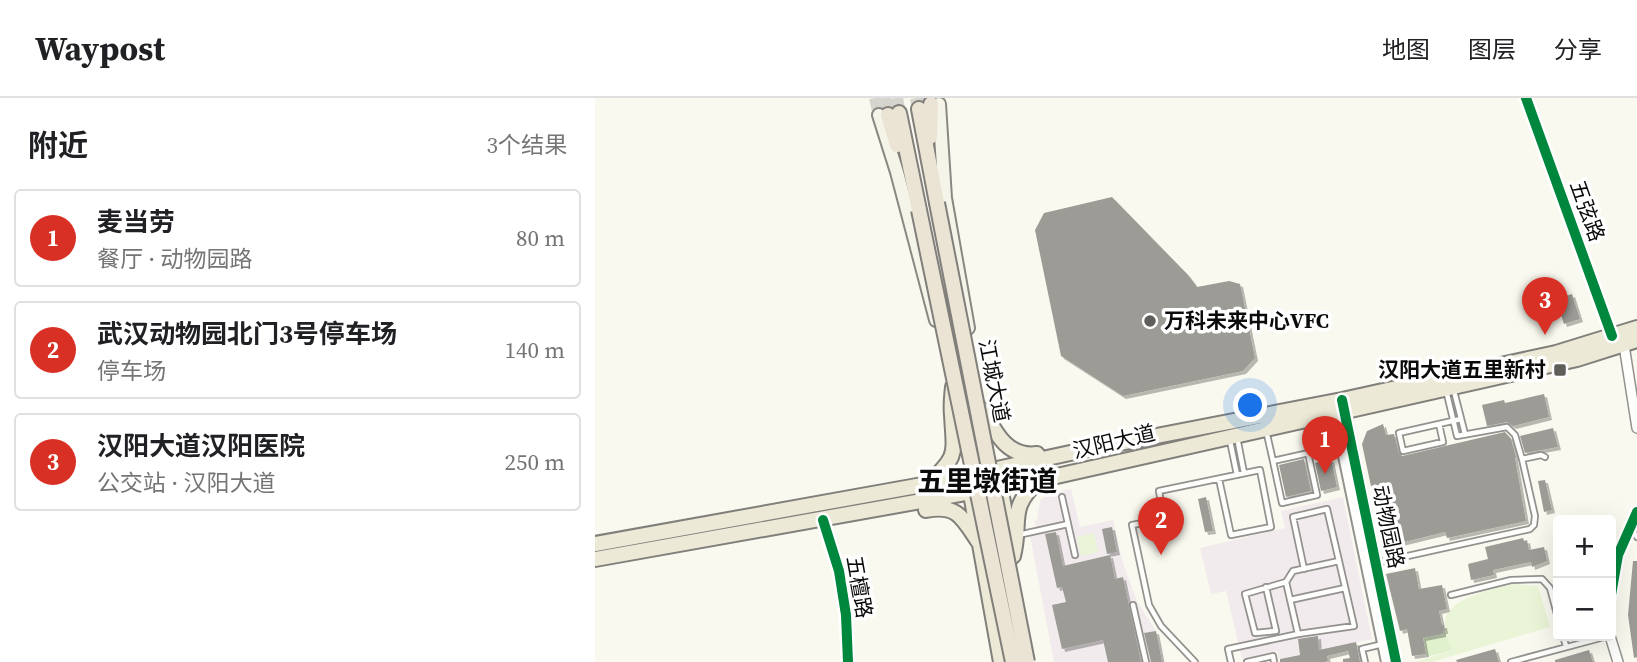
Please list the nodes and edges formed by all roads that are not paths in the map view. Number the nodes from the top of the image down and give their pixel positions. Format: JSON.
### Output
{"nodes":[{"id":1,"x":1526,"y":98,"type":"edge"},
{"id":2,"x":929,"y":106,"type":"joint"},
{"id":3,"x":889,"y":114,"type":"joint"},
{"id":4,"x":1637,"y":328,"type":"edge"},
{"id":5,"x":1624,"y":340,"type":"edge"},
{"id":6,"x":953,"y":387,"type":"junction"},
{"id":7,"x":1450,"y":388,"type":"junction"},
{"id":8,"x":1338,"y":407,"type":"junction"},
{"id":9,"x":983,"y":410,"type":"junction"},
{"id":10,"x":1461,"y":419,"type":"junction"},
{"id":11,"x":1453,"y":421,"type":"junction"},
{"id":12,"x":1439,"y":424,"type":"junction"},
{"id":13,"x":1637,"y":428,"type":"edge"},
{"id":14,"x":1266,"y":429,"type":"junction"},
{"id":15,"x":1465,"y":434,"type":"junction"},
{"id":16,"x":1233,"y":437,"type":"junction"},
{"id":17,"x":1343,"y":445,"type":"junction"},
{"id":18,"x":1084,"y":450,"type":"junction"},
{"id":19,"x":1308,"y":453,"type":"junction"},
{"id":20,"x":1545,"y":457,"type":"dead end"},
{"id":21,"x":1522,"y":459,"type":"junction"},
{"id":22,"x":1273,"y":461,"type":"junction"},
{"id":23,"x":996,"y":469,"type":"junction"},
{"id":24,"x":1244,"y":473,"type":"junction"},
{"id":25,"x":968,"y":475,"type":"junction"},
{"id":26,"x":1237,"y":475,"type":"junction"},
{"id":27,"x":1219,"y":478,"type":"junction"},
{"id":28,"x":1039,"y":480,"type":"junction"},
{"id":29,"x":928,"y":484,"type":"junction"},
{"id":30,"x":1000,"y":487,"type":"junction"},
{"id":31,"x":971,"y":492,"type":"junction"},
{"id":32,"x":1062,"y":497,"type":"dead end"},
{"id":33,"x":881,"y":509,"type":"junction"},
{"id":34,"x":1637,"y":512,"type":"edge"},
{"id":35,"x":823,"y":520,"type":"junction"},
{"id":36,"x":1068,"y":524,"type":"junction"},
{"id":37,"x":1630,"y":528,"type":"junction"},
{"id":38,"x":1017,"y":536,"type":"junction"},
{"id":39,"x":1637,"y":537,"type":"edge"},
{"id":40,"x":595,"y":544,"type":"edge"},
{"id":41,"x":981,"y":546,"type":"junction"},
{"id":42,"x":1075,"y":555,"type":"dead end"},
{"id":43,"x":1013,"y":556,"type":"junction"},
{"id":44,"x":595,"y":559,"type":"edge"},
{"id":45,"x":1339,"y":561,"type":"junction"},
{"id":46,"x":1375,"y":563,"type":"junction"},
{"id":47,"x":1304,"y":569,"type":"junction"},
{"id":48,"x":1614,"y":578,"type":"edge"},
{"id":49,"x":1286,"y":582,"type":"junction"},
{"id":50,"x":1266,"y":587,"type":"junction"},
{"id":51,"x":1345,"y":588,"type":"junction"},
{"id":52,"x":1451,"y":595,"type":"dead end"},
{"id":53,"x":1553,"y":599,"type":"edge"},
{"id":54,"x":1290,"y":600,"type":"junction"},
{"id":55,"x":1133,"y":606,"type":"dead end"},
{"id":56,"x":1276,"y":631,"type":"junction"},
{"id":57,"x":1298,"y":634,"type":"junction"},
{"id":58,"x":1277,"y":638,"type":"junction"},
{"id":59,"x":1564,"y":641,"type":"edge"},
{"id":60,"x":1588,"y":641,"type":"edge"},
{"id":61,"x":1611,"y":641,"type":"edge"},
{"id":62,"x":1384,"y":644,"type":"junction"},
{"id":63,"x":1566,"y":646,"type":"junction"},
{"id":64,"x":848,"y":662,"type":"edge"},
{"id":65,"x":1001,"y":662,"type":"edge"},
{"id":66,"x":1013,"y":662,"type":"edge"},
{"id":67,"x":1027,"y":662,"type":"edge"},
{"id":68,"x":1033,"y":662,"type":"edge"},
{"id":69,"x":1146,"y":662,"type":"edge"},
{"id":70,"x":1195,"y":662,"type":"edge"},
{"id":71,"x":1231,"y":662,"type":"edge"},
{"id":72,"x":1247,"y":662,"type":"edge"},
{"id":73,"x":1274,"y":662,"type":"edge"},
{"id":74,"x":1365,"y":662,"type":"edge"},
{"id":75,"x":1387,"y":662,"type":"edge"},
{"id":76,"x":1396,"y":662,"type":"edge"},
{"id":77,"x":1511,"y":662,"type":"edge"},
{"id":78,"x":1618,"y":662,"type":"edge"}],
"edges":[{"from":1,"to":5,"type":"street","name":"五弦路"},
{"from":2,"to":9,"type":"main road","name":"江城大道"},
{"from":2,"to":67,"type":"highway","name":"江城大道","bridge":true},
{"from":3,"to":6,"type":"main road","name":"江城大道"},
{"from":3,"to":66,"type":"highway","name":"江城大道","bridge":true},
{"from":4,"to":5,"type":"main road","name":"汉阳大道"},
{"from":5,"to":7,"type":"main road","name":"汉阳大道"},
{"from":5,"to":8,"type":"main road","name":"汉阳大道"},
{"from":5,"to":13,"type":"street","name":"五弦路"},
{"from":6,"to":25,"type":"main road","name":"江城大道"},
{"from":6,"to":29,"type":"main road"},
{"from":7,"to":8,"type":"main road","name":"汉阳大道"},
{"from":7,"to":10,"type":"lane"},
{"from":7,"to":11,"type":"lane"},
{"from":8,"to":14,"type":"main road","name":"汉阳大道"},
{"from":8,"to":17,"type":"street","name":"动物园路"},
{"from":8,"to":18,"type":"main road","name":"汉阳大道"},
{"from":8,"to":46,"type":"street","name":"动物园路"},
{"from":9,"to":18,"type":"main road"},
{"from":9,"to":23,"type":"main road","name":"江城大道"},
{"from":10,"to":11,"type":"lane"},
{"from":10,"to":15,"type":"lane"},
{"from":11,"to":12,"type":"lane"},
{"from":11,"to":15,"type":"lane"},
{"from":12,"to":12,"type":"lane"},
{"from":14,"to":16,"type":"main road","name":"汉阳大道"},
{"from":14,"to":22,"type":"lane"},
{"from":15,"to":21,"type":"lane"},
{"from":16,"to":24,"type":"lane"},
{"from":16,"to":26,"type":"lane"},
{"from":16,"to":28,"type":"main road","name":"汉阳大道"},
{"from":17,"to":19,"type":"lane"},
{"from":17,"to":62,"type":"street","name":"动物园路"},
{"from":18,"to":23,"type":"main road","name":"汉阳大道"},
{"from":19,"to":22,"type":"lane"},
{"from":19,"to":22,"type":"lane"},
{"from":20,"to":21,"type":"lane"},
{"from":21,"to":46,"type":"lane"},
{"from":23,"to":25,"type":"main road","name":"汉阳大道"},
{"from":23,"to":30,"type":"main road"},
{"from":24,"to":26,"type":"lane"},
{"from":24,"to":27,"type":"lane"},
{"from":25,"to":29,"type":"main road","name":"汉阳大道"},
{"from":25,"to":31,"type":"main road"},
{"from":26,"to":27,"type":"lane"},
{"from":27,"to":70,"type":"lane"},
{"from":28,"to":30,"type":"main road","name":"汉阳大道"},
{"from":28,"to":38,"type":"main road"},
{"from":29,"to":40,"type":"main road","name":"汉阳大道"},
{"from":30,"to":31,"type":"main road","name":"汉阳大道"},
{"from":30,"to":43,"type":"main road"},
{"from":31,"to":33,"type":"main road","name":"汉阳大道"},
{"from":31,"to":41,"type":"main road"},
{"from":32,"to":36,"type":"lane"},
{"from":33,"to":35,"type":"main road","name":"汉阳大道"},
{"from":33,"to":41,"type":"main road"},
{"from":34,"to":37,"type":"street"},
{"from":35,"to":44,"type":"main road","name":"汉阳大道"},
{"from":35,"to":64,"type":"street","name":"五檀路"},
{"from":36,"to":38,"type":"lane"},
{"from":36,"to":42,"type":"lane"},
{"from":37,"to":39,"type":"lane"},
{"from":37,"to":48,"type":"street"},
{"from":38,"to":43,"type":"main road"},
{"from":41,"to":65,"type":"main road"},
{"from":43,"to":68,"type":"main road"},
{"from":45,"to":47,"type":"lane"},
{"from":45,"to":47,"type":"lane"},
{"from":45,"to":51,"type":"lane"},
{"from":46,"to":76,"type":"street","name":"动物园路"},
{"from":47,"to":49,"type":"lane"},
{"from":49,"to":50,"type":"lane"},
{"from":49,"to":54,"type":"lane"},
{"from":50,"to":56,"type":"lane"},
{"from":50,"to":56,"type":"lane"},
{"from":51,"to":54,"type":"lane"},
{"from":51,"to":57,"type":"lane"},
{"from":52,"to":53,"type":"lane"},
{"from":54,"to":57,"type":"lane"},
{"from":55,"to":69,"type":"lane"},
{"from":56,"to":58,"type":"lane"},
{"from":57,"to":58,"type":"lane"},
{"from":58,"to":71,"type":"lane"},
{"from":59,"to":63,"type":"lane"},
{"from":60,"to":63,"type":"lane"},
{"from":61,"to":78,"type":"street"},
{"from":62,"to":74,"type":"lane"},
{"from":62,"to":75,"type":"street","name":"动物园路"},
{"from":63,"to":77,"type":"lane"},
{"from":72,"to":73,"type":"lane"}]}
